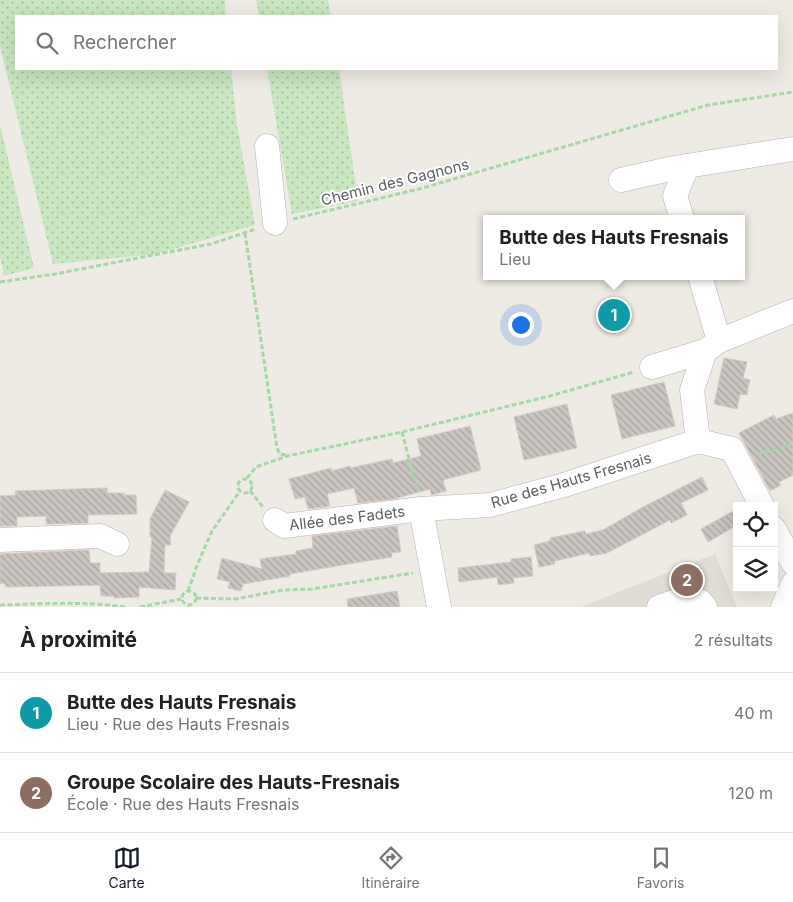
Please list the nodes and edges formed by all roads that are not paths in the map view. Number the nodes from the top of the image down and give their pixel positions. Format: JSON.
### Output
{"nodes":[{"id":1,"x":267,"y":146,"type":"dead end"},
{"id":2,"x":793,"y":149,"type":"edge"},
{"id":3,"x":687,"y":166,"type":"junction"},
{"id":4,"x":621,"y":180,"type":"dead end"},
{"id":5,"x":681,"y":215,"type":"edge"},
{"id":6,"x":275,"y":223,"type":"road end"},
{"id":7,"x":701,"y":280,"type":"edge"},
{"id":8,"x":793,"y":311,"type":"edge"},
{"id":9,"x":712,"y":346,"type":"junction"},
{"id":10,"x":652,"y":367,"type":"road end"},
{"id":11,"x":698,"y":441,"type":"junction"},
{"id":12,"x":760,"y":502,"type":"edge"},
{"id":13,"x":421,"y":509,"type":"junction"},
{"id":14,"x":275,"y":520,"type":"dead end"},
{"id":15,"x":778,"y":536,"type":"edge"},
{"id":16,"x":0,"y":540,"type":"edge"},
{"id":17,"x":117,"y":544,"type":"dead end"},
{"id":18,"x":793,"y":563,"type":"edge"},
{"id":19,"x":793,"y":584,"type":"edge"},
{"id":20,"x":439,"y":607,"type":"edge"},
{"id":21,"x":659,"y":607,"type":"edge"},
{"id":22,"x":705,"y":607,"type":"edge"},
{"id":23,"x":783,"y":607,"type":"edge"}],
"edges":[{"from":1,"to":6,"type":"street"},
{"from":2,"to":3,"type":"street"},
{"from":3,"to":4,"type":"street"},
{"from":3,"to":5,"type":"street"},
{"from":7,"to":9,"type":"street"},
{"from":8,"to":9,"type":"street"},
{"from":9,"to":10,"type":"street"},
{"from":9,"to":11,"type":"street"},
{"from":11,"to":12,"type":"street"},
{"from":11,"to":13,"type":"street","name":"Rue des Hauts Fresnais"},
{"from":13,"to":14,"type":"street","name":"Allée des Fadets"},
{"from":13,"to":20,"type":"street"},
{"from":15,"to":18,"type":"street"},
{"from":16,"to":17,"type":"street"},
{"from":19,"to":23,"type":"street"},
{"from":21,"to":22,"type":"street"}]}
